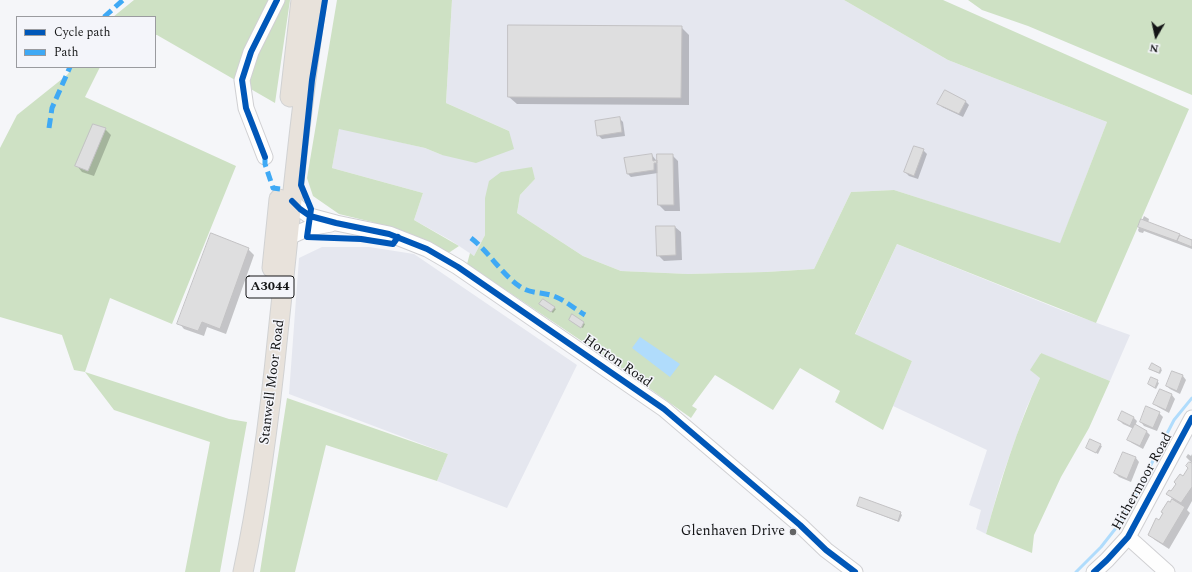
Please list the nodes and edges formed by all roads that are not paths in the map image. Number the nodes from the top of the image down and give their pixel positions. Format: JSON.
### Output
{"nodes":[{"id":1,"x":277,"y":0,"type":"edge"},
{"id":2,"x":301,"y":0,"type":"edge"},
{"id":3,"x":317,"y":0,"type":"edge"},
{"id":4,"x":265,"y":157,"type":"dead end"},
{"id":5,"x":292,"y":201,"type":"junction"},
{"id":6,"x":336,"y":223,"type":"junction"},
{"id":7,"x":289,"y":237,"type":"junction"},
{"id":8,"x":1192,"y":418,"type":"edge"},
{"id":9,"x":1128,"y":537,"type":"junction"},
{"id":10,"x":230,"y":572,"type":"edge"},
{"id":11,"x":243,"y":572,"type":"edge"},
{"id":12,"x":855,"y":572,"type":"edge"},
{"id":13,"x":1094,"y":572,"type":"edge"},
{"id":14,"x":1167,"y":572,"type":"edge"}],
"edges":[{"from":1,"to":4,"type":"street"},
{"from":2,"to":10,"type":"main road","name":"Stanwell Moor Road","number":"A3044"},
{"from":3,"to":5,"type":"main road","name":"Stanwell Moor Road","number":"A3044"},
{"from":5,"to":6,"type":"street","name":"Horton Road"},
{"from":5,"to":7,"type":"main road","name":"Stanwell Moor Road","number":"A3044"},
{"from":6,"to":7,"type":"street","name":"Horton Road"},
{"from":6,"to":12,"type":"street","name":"Horton Road"},
{"from":7,"to":11,"type":"main road","name":"Stanwell Moor Road","number":"A3044"},
{"from":8,"to":9,"type":"street","name":"Hithermoor Road"},
{"from":9,"to":13,"type":"street","name":"Hithermoor Road"},
{"from":9,"to":14,"type":"street"}]}
